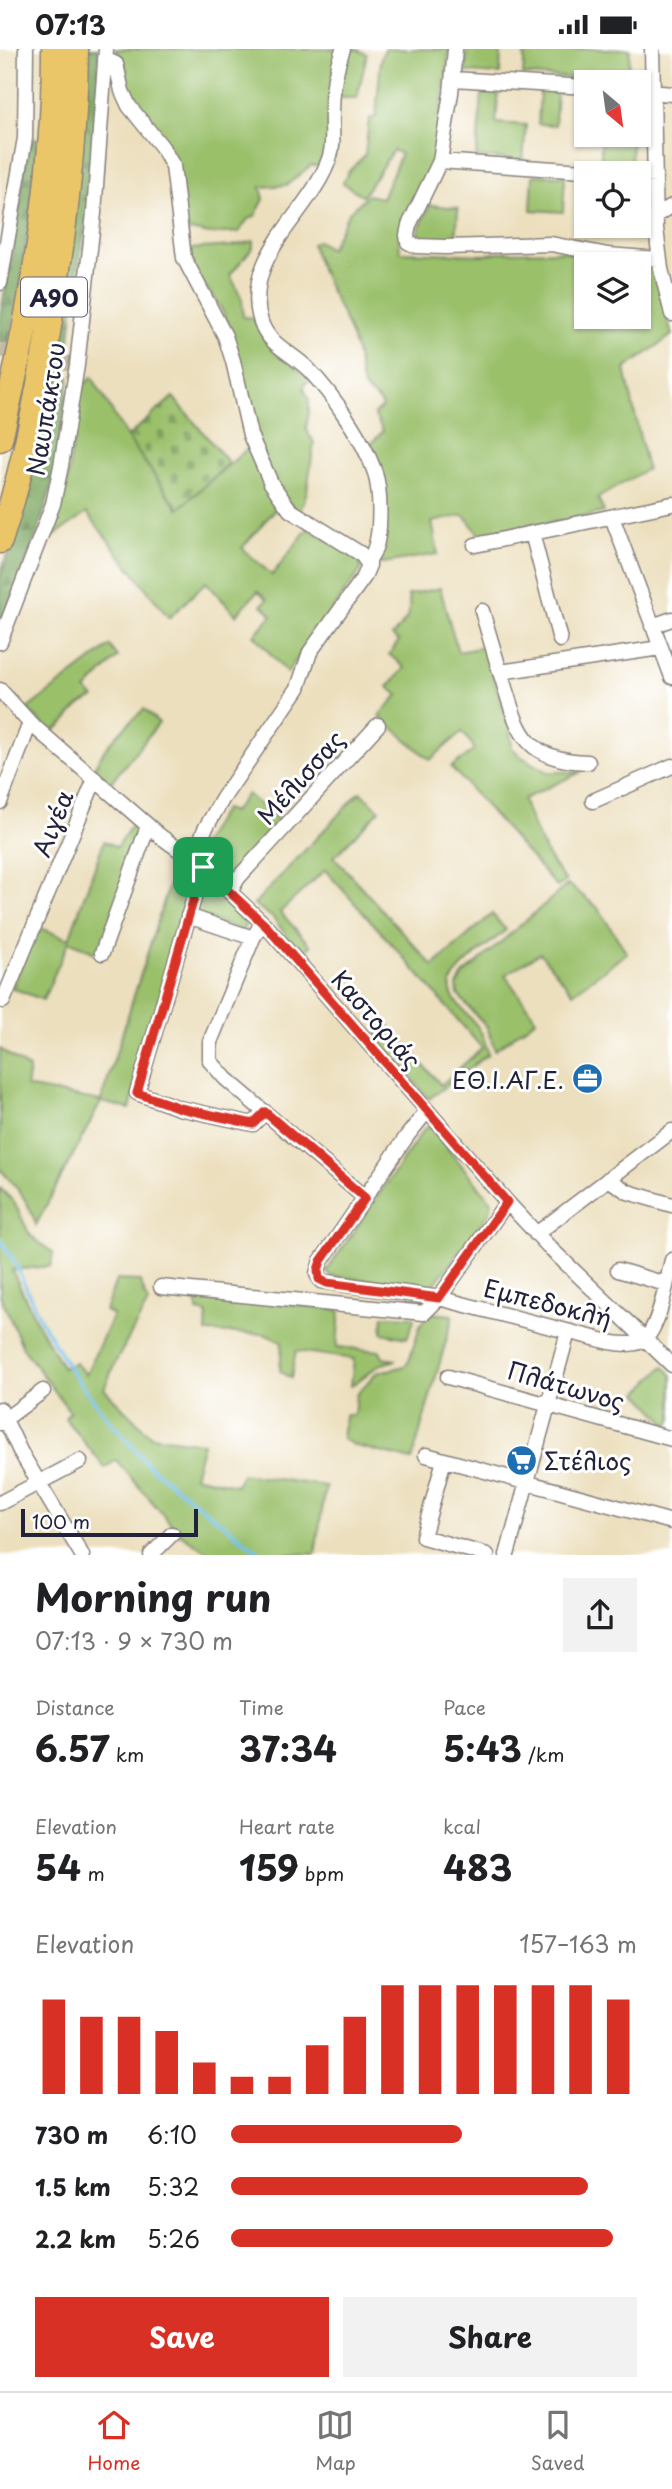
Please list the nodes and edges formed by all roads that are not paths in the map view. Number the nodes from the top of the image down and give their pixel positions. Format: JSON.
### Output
{"nodes":[{"id":1,"x":26,"y":49,"type":"edge"},
{"id":2,"x":54,"y":49,"type":"edge"},
{"id":3,"x":76,"y":49,"type":"edge"},
{"id":4,"x":343,"y":49,"type":"edge"},
{"id":5,"x":455,"y":49,"type":"edge"},
{"id":6,"x":652,"y":49,"type":"edge"},
{"id":7,"x":106,"y":54,"type":"edge"},
{"id":8,"x":649,"y":70,"type":"edge"},
{"id":9,"x":453,"y":79,"type":"junction"},
{"id":10,"x":574,"y":86,"type":"edge"},
{"id":11,"x":651,"y":92,"type":"edge"},
{"id":12,"x":672,"y":94,"type":"edge"},
{"id":13,"x":651,"y":138,"type":"edge"},
{"id":14,"x":440,"y":161,"type":"junction"},
{"id":15,"x":574,"y":170,"type":"edge"},
{"id":16,"x":651,"y":176,"type":"edge"},
{"id":17,"x":655,"y":176,"type":"junction"},
{"id":18,"x":672,"y":206,"type":"edge"},
{"id":19,"x":656,"y":215,"type":"junction"},
{"id":20,"x":659,"y":259,"type":"junction"},
{"id":21,"x":0,"y":283,"type":"edge"},
{"id":22,"x":671,"y":305,"type":"edge"},
{"id":23,"x":0,"y":439,"type":"edge"},
{"id":24,"x":672,"y":504,"type":"edge"},
{"id":25,"x":612,"y":517,"type":"junction"},
{"id":26,"x":533,"y":533,"type":"junction"},
{"id":27,"x":0,"y":541,"type":"edge"},
{"id":28,"x":475,"y":545,"type":"dead end"},
{"id":29,"x":369,"y":561,"type":"junction"},
{"id":30,"x":482,"y":611,"type":"dead end"},
{"id":31,"x":672,"y":619,"type":"edge"},
{"id":32,"x":652,"y":626,"type":"junction"},
{"id":33,"x":560,"y":640,"type":"dead end"},
{"id":34,"x":0,"y":642,"type":"edge"},
{"id":35,"x":660,"y":648,"type":"junction"},
{"id":36,"x":500,"y":672,"type":"junction"},
{"id":37,"x":672,"y":677,"type":"edge"},
{"id":38,"x":0,"y":690,"type":"edge"},
{"id":39,"x":30,"y":723,"type":"junction"},
{"id":40,"x":378,"y":725,"type":"dead end"},
{"id":41,"x":588,"y":762,"type":"dead end"},
{"id":42,"x":672,"y":766,"type":"edge"},
{"id":43,"x":95,"y":779,"type":"junction"},
{"id":44,"x":593,"y":801,"type":"dead end"},
{"id":45,"x":0,"y":802,"type":"edge"},
{"id":46,"x":148,"y":826,"type":"junction"},
{"id":47,"x":198,"y":862,"type":"junction"},
{"id":48,"x":230,"y":892,"type":"junction"},
{"id":49,"x":188,"y":916,"type":"junction"},
{"id":50,"x":262,"y":923,"type":"junction"},
{"id":51,"x":253,"y":938,"type":"junction"},
{"id":52,"x":102,"y":953,"type":"dead end"},
{"id":53,"x":3,"y":1002,"type":"dead end"},
{"id":54,"x":427,"y":1111,"type":"junction"},
{"id":55,"x":265,"y":1112,"type":"junction"},
{"id":56,"x":672,"y":1131,"type":"edge"},
{"id":57,"x":608,"y":1179,"type":"junction"},
{"id":58,"x":365,"y":1198,"type":"junction"},
{"id":59,"x":507,"y":1202,"type":"junction"},
{"id":60,"x":672,"y":1205,"type":"edge"},
{"id":61,"x":537,"y":1234,"type":"junction"},
{"id":62,"x":672,"y":1260,"type":"edge"},
{"id":63,"x":618,"y":1270,"type":"dead end"},
{"id":64,"x":666,"y":1284,"type":"junction"},
{"id":65,"x":161,"y":1287,"type":"dead end"},
{"id":66,"x":439,"y":1298,"type":"junction"},
{"id":67,"x":568,"y":1332,"type":"junction"},
{"id":68,"x":645,"y":1338,"type":"junction"},
{"id":69,"x":672,"y":1365,"type":"edge"},
{"id":70,"x":448,"y":1377,"type":"dead end"},
{"id":71,"x":43,"y":1391,"type":"dead end"},
{"id":72,"x":548,"y":1404,"type":"junction"},
{"id":73,"x":2,"y":1418,"type":"edge"},
{"id":74,"x":672,"y":1439,"type":"edge"},
{"id":75,"x":426,"y":1455,"type":"dead end"},
{"id":76,"x":444,"y":1460,"type":"junction"},
{"id":77,"x":80,"y":1461,"type":"dead end"},
{"id":78,"x":527,"y":1482,"type":"junction"},
{"id":79,"x":38,"y":1483,"type":"junction"},
{"id":80,"x":0,"y":1503,"type":"edge"},
{"id":81,"x":672,"y":1522,"type":"edge"},
{"id":82,"x":172,"y":1534,"type":"dead end"},
{"id":83,"x":82,"y":1555,"type":"edge"},
{"id":84,"x":151,"y":1555,"type":"edge"},
{"id":85,"x":487,"y":1555,"type":"edge"},
{"id":86,"x":508,"y":1555,"type":"edge"}],
"edges":[{"from":1,"to":21,"type":"street"},
{"from":2,"to":23,"type":"highway","number":"Α90"},
{"from":3,"to":27,"type":"highway","number":"Α90"},
{"from":4,"to":29,"type":"street"},
{"from":5,"to":9,"type":"street"},
{"from":6,"to":8,"type":"street"},
{"from":7,"to":29,"type":"street"},
{"from":7,"to":34,"type":"street","name":"Ναυπάκτου"},
{"from":9,"to":10,"type":"street"},
{"from":9,"to":14,"type":"street"},
{"from":11,"to":12,"type":"street"},
{"from":13,"to":17,"type":"street"},
{"from":14,"to":15,"type":"street"},
{"from":14,"to":20,"type":"street"},
{"from":16,"to":17,"type":"street"},
{"from":17,"to":19,"type":"street"},
{"from":18,"to":19,"type":"street"},
{"from":19,"to":20,"type":"street"},
{"from":20,"to":22,"type":"street"},
{"from":24,"to":25,"type":"street"},
{"from":25,"to":26,"type":"street"},
{"from":25,"to":32,"type":"street"},
{"from":26,"to":28,"type":"street"},
{"from":26,"to":33,"type":"street"},
{"from":29,"to":47,"type":"street"},
{"from":30,"to":36,"type":"street"},
{"from":31,"to":32,"type":"street"},
{"from":32,"to":35,"type":"street"},
{"from":35,"to":36,"type":"street"},
{"from":35,"to":37,"type":"street"},
{"from":36,"to":41,"type":"street"},
{"from":38,"to":39,"type":"street","name":"Καστοριάς"},
{"from":39,"to":43,"type":"street","name":"Καστοριάς"},
{"from":39,"to":45,"type":"street"},
{"from":40,"to":48,"type":"street","name":"Μέλισσας"},
{"from":42,"to":44,"type":"street"},
{"from":43,"to":46,"type":"street","name":"Καστοριάς"},
{"from":43,"to":53,"type":"street","name":"Αιγέα"},
{"from":46,"to":47,"type":"street","name":"Καστοριάς"},
{"from":46,"to":52,"type":"street"},
{"from":47,"to":48,"type":"street","name":"Καστοριάς"},
{"from":47,"to":49,"type":"street"},
{"from":48,"to":50,"type":"street","name":"Καστοριάς"},
{"from":49,"to":51,"type":"street"},
{"from":49,"to":55,"type":"street"},
{"from":50,"to":51,"type":"street"},
{"from":50,"to":54,"type":"street","name":"Καστοριάς"},
{"from":51,"to":55,"type":"street"},
{"from":54,"to":58,"type":"street"},
{"from":54,"to":59,"type":"street","name":"Καστοριάς"},
{"from":55,"to":58,"type":"street"},
{"from":56,"to":57,"type":"street"},
{"from":57,"to":60,"type":"street"},
{"from":57,"to":61,"type":"street"},
{"from":58,"to":66,"type":"street","name":"Εμπεδοκλή"},
{"from":59,"to":61,"type":"street","name":"Καστοριάς"},
{"from":59,"to":66,"type":"street"},
{"from":61,"to":68,"type":"street","name":"Καστοριάς"},
{"from":62,"to":64,"type":"street"},
{"from":63,"to":64,"type":"street"},
{"from":64,"to":68,"type":"street"},
{"from":65,"to":66,"type":"street"},
{"from":66,"to":67,"type":"street","name":"Εμπεδοκλή"},
{"from":67,"to":68,"type":"street","name":"Εμπεδοκλή"},
{"from":67,"to":72,"type":"street"},
{"from":68,"to":69,"type":"street","name":"Καστοριάς"},
{"from":70,"to":72,"type":"street","name":"Πλάτωνος"},
{"from":71,"to":73,"type":"street"},
{"from":72,"to":74,"type":"street","name":"Πλάτωνος"},
{"from":72,"to":78,"type":"street"},
{"from":73,"to":79,"type":"street"},
{"from":75,"to":76,"type":"street"},
{"from":76,"to":78,"type":"street"},
{"from":76,"to":85,"type":"street"},
{"from":77,"to":79,"type":"street"},
{"from":78,"to":81,"type":"street"},
{"from":78,"to":86,"type":"street"},
{"from":79,"to":80,"type":"street"},
{"from":79,"to":83,"type":"street"},
{"from":82,"to":84,"type":"street"}]}
